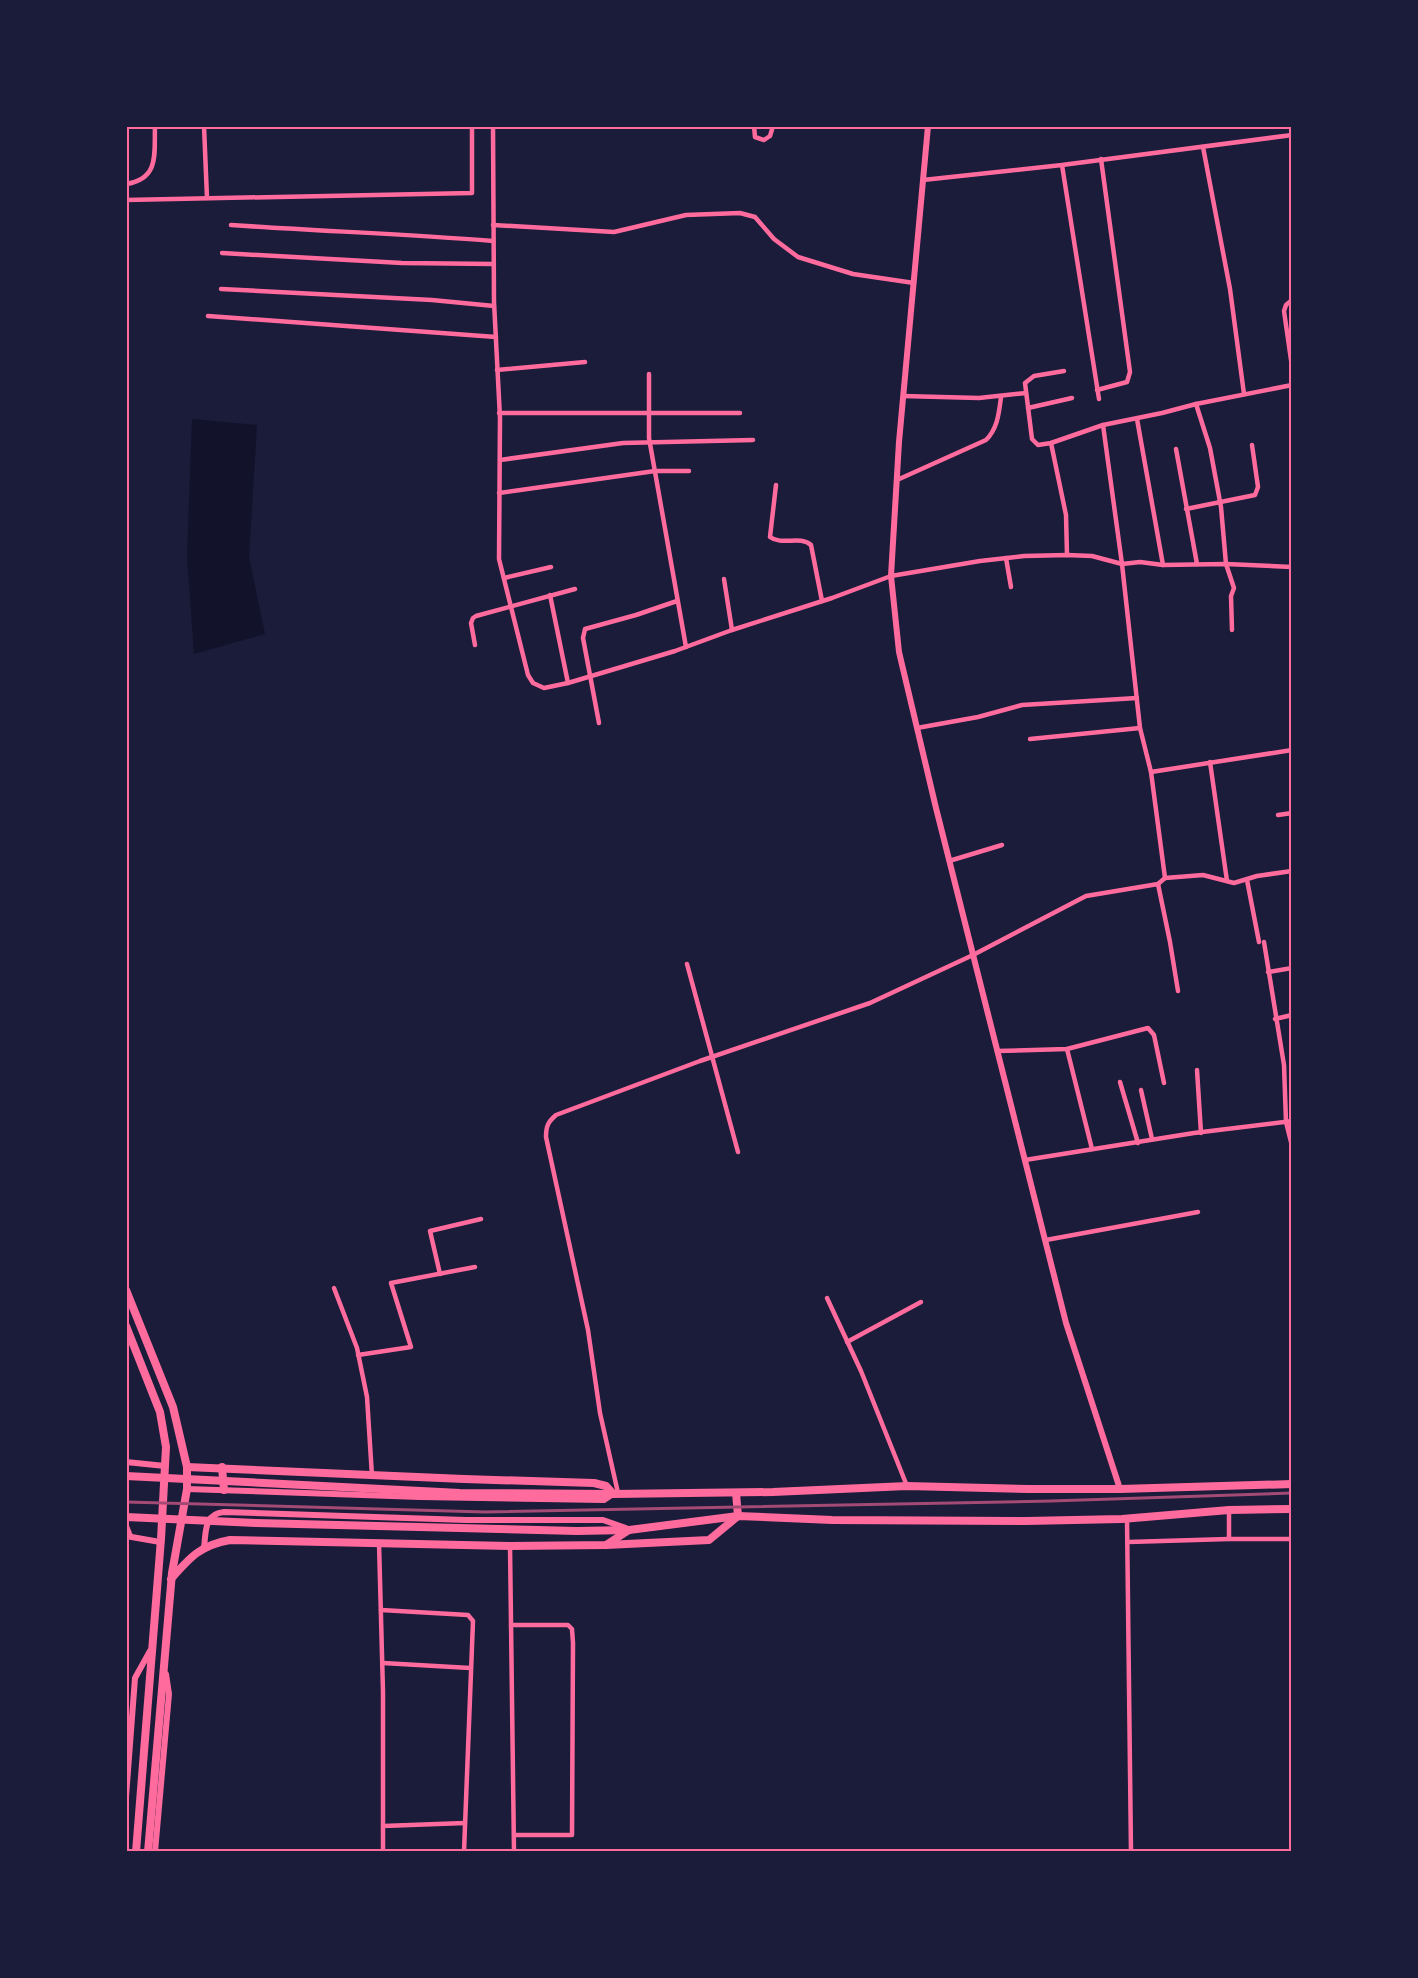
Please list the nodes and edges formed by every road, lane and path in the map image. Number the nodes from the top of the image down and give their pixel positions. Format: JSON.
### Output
{"nodes":[{"id":1,"x":155,"y":126,"type":"edge"},
{"id":2,"x":204,"y":126,"type":"edge"},
{"id":3,"x":472,"y":126,"type":"edge"},
{"id":4,"x":492,"y":126,"type":"edge"},
{"id":5,"x":754,"y":126,"type":"edge"},
{"id":6,"x":773,"y":126,"type":"edge"},
{"id":7,"x":928,"y":126,"type":"edge"},
{"id":8,"x":1292,"y":135,"type":"edge"},
{"id":9,"x":1203,"y":147,"type":"junction"},
{"id":10,"x":1101,"y":159,"type":"junction"},
{"id":11,"x":1062,"y":165,"type":"junction"},
{"id":12,"x":923,"y":180,"type":"junction"},
{"id":13,"x":126,"y":184,"type":"edge"},
{"id":14,"x":207,"y":198,"type":"junction"},
{"id":15,"x":126,"y":200,"type":"edge"},
{"id":16,"x":231,"y":225,"type":"dead end"},
{"id":17,"x":493,"y":225,"type":"junction"},
{"id":18,"x":493,"y":241,"type":"junction"},
{"id":19,"x":222,"y":253,"type":"dead end"},
{"id":20,"x":494,"y":264,"type":"junction"},
{"id":21,"x":914,"y":283,"type":"junction"},
{"id":22,"x":221,"y":290,"type":"dead end"},
{"id":23,"x":1292,"y":300,"type":"edge"},
{"id":24,"x":494,"y":306,"type":"junction"},
{"id":25,"x":208,"y":316,"type":"dead end"},
{"id":26,"x":496,"y":337,"type":"junction"},
{"id":27,"x":585,"y":362,"type":"dead end"},
{"id":28,"x":1292,"y":367,"type":"edge"},
{"id":29,"x":497,"y":370,"type":"junction"},
{"id":30,"x":1064,"y":370,"type":"dead end"},
{"id":31,"x":649,"y":375,"type":"dead end"},
{"id":32,"x":1292,"y":385,"type":"edge"},
{"id":33,"x":1097,"y":390,"type":"junction"},
{"id":34,"x":1026,"y":393,"type":"junction"},
{"id":35,"x":1244,"y":394,"type":"junction"},
{"id":36,"x":903,"y":396,"type":"junction"},
{"id":37,"x":1001,"y":397,"type":"junction"},
{"id":38,"x":1072,"y":398,"type":"dead end"},
{"id":39,"x":1099,"y":399,"type":"dead end"},
{"id":40,"x":1196,"y":404,"type":"junction"},
{"id":41,"x":1028,"y":408,"type":"junction"},
{"id":42,"x":649,"y":412,"type":"junction"},
{"id":43,"x":740,"y":412,"type":"dead end"},
{"id":44,"x":499,"y":413,"type":"junction"},
{"id":45,"x":1137,"y":418,"type":"junction"},
{"id":46,"x":1103,"y":425,"type":"junction"},
{"id":47,"x":753,"y":440,"type":"dead end"},
{"id":48,"x":650,"y":441,"type":"junction"},
{"id":49,"x":1051,"y":443,"type":"junction"},
{"id":50,"x":1252,"y":444,"type":"dead end"},
{"id":51,"x":1176,"y":449,"type":"dead end"},
{"id":52,"x":500,"y":460,"type":"junction"},
{"id":53,"x":655,"y":471,"type":"junction"},
{"id":54,"x":689,"y":471,"type":"dead end"},
{"id":55,"x":897,"y":480,"type":"junction"},
{"id":56,"x":776,"y":485,"type":"dead end"},
{"id":57,"x":499,"y":493,"type":"junction"},
{"id":58,"x":1220,"y":503,"type":"junction"},
{"id":59,"x":1186,"y":509,"type":"junction"},
{"id":60,"x":1067,"y":555,"type":"junction"},
{"id":61,"x":1006,"y":558,"type":"junction"},
{"id":62,"x":1122,"y":564,"type":"junction"},
{"id":63,"x":1197,"y":564,"type":"junction"},
{"id":64,"x":1226,"y":564,"type":"junction"},
{"id":65,"x":1163,"y":565,"type":"junction"},
{"id":66,"x":551,"y":567,"type":"dead end"},
{"id":67,"x":1292,"y":567,"type":"edge"},
{"id":68,"x":891,"y":576,"type":"junction"},
{"id":69,"x":504,"y":578,"type":"junction"},
{"id":70,"x":724,"y":579,"type":"dead end"},
{"id":71,"x":1011,"y":587,"type":"dead end"},
{"id":72,"x":575,"y":589,"type":"dead end"},
{"id":73,"x":550,"y":595,"type":"junction"},
{"id":74,"x":677,"y":601,"type":"junction"},
{"id":75,"x":822,"y":601,"type":"junction"},
{"id":76,"x":511,"y":605,"type":"junction"},
{"id":77,"x":732,"y":630,"type":"junction"},
{"id":78,"x":1232,"y":630,"type":"dead end"},
{"id":79,"x":475,"y":645,"type":"dead end"},
{"id":80,"x":686,"y":647,"type":"junction"},
{"id":81,"x":589,"y":676,"type":"junction"},
{"id":82,"x":568,"y":683,"type":"junction"},
{"id":83,"x":1137,"y":698,"type":"junction"},
{"id":84,"x":599,"y":723,"type":"dead end"},
{"id":85,"x":917,"y":728,"type":"junction"},
{"id":86,"x":1140,"y":728,"type":"junction"},
{"id":87,"x":1030,"y":739,"type":"dead end"},
{"id":88,"x":1292,"y":750,"type":"edge"},
{"id":89,"x":1210,"y":762,"type":"junction"},
{"id":90,"x":1151,"y":772,"type":"junction"},
{"id":91,"x":1292,"y":813,"type":"edge"},
{"id":92,"x":1278,"y":815,"type":"dead end"},
{"id":93,"x":1002,"y":845,"type":"dead end"},
{"id":94,"x":949,"y":861,"type":"junction"},
{"id":95,"x":1292,"y":871,"type":"edge"},
{"id":96,"x":1165,"y":878,"type":"junction"},
{"id":97,"x":1247,"y":880,"type":"junction"},
{"id":98,"x":1227,"y":881,"type":"junction"},
{"id":99,"x":1158,"y":884,"type":"junction"},
{"id":100,"x":973,"y":955,"type":"junction"},
{"id":101,"x":687,"y":964,"type":"dead end"},
{"id":102,"x":1292,"y":968,"type":"edge"},
{"id":103,"x":1268,"y":972,"type":"junction"},
{"id":104,"x":1178,"y":992,"type":"dead end"},
{"id":105,"x":1292,"y":1015,"type":"edge"},
{"id":106,"x":1275,"y":1019,"type":"junction"},
{"id":107,"x":1067,"y":1048,"type":"junction"},
{"id":108,"x":997,"y":1051,"type":"junction"},
{"id":109,"x":712,"y":1057,"type":"junction"},
{"id":110,"x":1292,"y":1064,"type":"edge"},
{"id":111,"x":1284,"y":1065,"type":"junction"},
{"id":112,"x":1197,"y":1070,"type":"dead end"},
{"id":113,"x":1120,"y":1082,"type":"dead end"},
{"id":114,"x":1164,"y":1083,"type":"dead end"},
{"id":115,"x":1141,"y":1090,"type":"dead end"},
{"id":116,"x":1289,"y":1121,"type":"edge"},
{"id":117,"x":1201,"y":1132,"type":"junction"},
{"id":118,"x":1152,"y":1140,"type":"junction"},
{"id":119,"x":1137,"y":1143,"type":"junction"},
{"id":120,"x":1292,"y":1146,"type":"edge"},
{"id":121,"x":1092,"y":1149,"type":"junction"},
{"id":122,"x":738,"y":1152,"type":"dead end"},
{"id":123,"x":1025,"y":1160,"type":"junction"},
{"id":124,"x":1198,"y":1212,"type":"dead end"},
{"id":125,"x":481,"y":1219,"type":"dead end"},
{"id":126,"x":1046,"y":1240,"type":"junction"},
{"id":127,"x":475,"y":1267,"type":"dead end"},
{"id":128,"x":440,"y":1274,"type":"junction"},
{"id":129,"x":334,"y":1288,"type":"dead end"},
{"id":130,"x":126,"y":1290,"type":"edge"},
{"id":131,"x":827,"y":1298,"type":"dead end"},
{"id":132,"x":921,"y":1302,"type":"dead end"},
{"id":133,"x":126,"y":1326,"type":"edge"},
{"id":134,"x":847,"y":1342,"type":"junction"},
{"id":135,"x":358,"y":1355,"type":"junction"},
{"id":136,"x":126,"y":1462,"type":"edge"},
{"id":137,"x":165,"y":1466,"type":"junction"},
{"id":138,"x":188,"y":1467,"type":"junction"},
{"id":139,"x":222,"y":1467,"type":"junction"},
{"id":140,"x":126,"y":1476,"type":"edge"},
{"id":141,"x":372,"y":1476,"type":"junction"},
{"id":142,"x":1292,"y":1484,"type":"edge"},
{"id":143,"x":907,"y":1486,"type":"junction"},
{"id":144,"x":187,"y":1489,"type":"junction"},
{"id":145,"x":1120,"y":1489,"type":"junction"},
{"id":146,"x":224,"y":1490,"type":"junction"},
{"id":147,"x":616,"y":1493,"type":"junction"},
{"id":148,"x":736,"y":1493,"type":"junction"},
{"id":149,"x":1292,"y":1509,"type":"edge"},
{"id":150,"x":1229,"y":1510,"type":"junction"},
{"id":151,"x":738,"y":1516,"type":"junction"},
{"id":152,"x":126,"y":1517,"type":"edge"},
{"id":153,"x":1127,"y":1518,"type":"junction"},
{"id":154,"x":126,"y":1526,"type":"edge"},
{"id":155,"x":629,"y":1530,"type":"junction"},
{"id":156,"x":128,"y":1536,"type":"edge"},
{"id":157,"x":1229,"y":1539,"type":"junction"},
{"id":158,"x":1292,"y":1539,"type":"edge"},
{"id":159,"x":160,"y":1542,"type":"junction"},
{"id":160,"x":1128,"y":1542,"type":"junction"},
{"id":161,"x":379,"y":1544,"type":"junction"},
{"id":162,"x":606,"y":1545,"type":"junction"},
{"id":163,"x":510,"y":1546,"type":"junction"},
{"id":164,"x":204,"y":1548,"type":"junction"},
{"id":165,"x":171,"y":1579,"type":"junction"},
{"id":166,"x":381,"y":1610,"type":"junction"},
{"id":167,"x":511,"y":1625,"type":"junction"},
{"id":168,"x":150,"y":1651,"type":"junction"},
{"id":169,"x":383,"y":1663,"type":"junction"},
{"id":170,"x":164,"y":1664,"type":"junction"},
{"id":171,"x":470,"y":1668,"type":"junction"},
{"id":172,"x":126,"y":1797,"type":"edge"},
{"id":173,"x":465,"y":1823,"type":"junction"},
{"id":174,"x":383,"y":1826,"type":"junction"},
{"id":175,"x":514,"y":1835,"type":"junction"},
{"id":176,"x":136,"y":1852,"type":"edge"},
{"id":177,"x":148,"y":1852,"type":"edge"},
{"id":178,"x":155,"y":1852,"type":"edge"},
{"id":179,"x":383,"y":1852,"type":"edge"},
{"id":180,"x":464,"y":1852,"type":"edge"},
{"id":181,"x":514,"y":1852,"type":"edge"},
{"id":182,"x":1131,"y":1852,"type":"edge"}],
"edges":[{"from":1,"to":13,"type":"street"},
{"from":2,"to":14,"type":"street"},
{"from":3,"to":14,"type":"street"},
{"from":4,"to":17,"type":"street"},
{"from":5,"to":6,"type":"street"},
{"from":7,"to":12,"type":"street"},
{"from":8,"to":9,"type":"street"},
{"from":9,"to":10,"type":"street"},
{"from":9,"to":35,"type":"street"},
{"from":10,"to":11,"type":"street"},
{"from":10,"to":33,"type":"street"},
{"from":11,"to":12,"type":"street"},
{"from":11,"to":33,"type":"street"},
{"from":12,"to":21,"type":"street"},
{"from":14,"to":15,"type":"street"},
{"from":16,"to":18,"type":"street"},
{"from":17,"to":18,"type":"street"},
{"from":17,"to":21,"type":"street"},
{"from":18,"to":20,"type":"street"},
{"from":19,"to":20,"type":"street"},
{"from":20,"to":24,"type":"street"},
{"from":21,"to":36,"type":"street"},
{"from":22,"to":24,"type":"street"},
{"from":23,"to":28,"type":"street"},
{"from":24,"to":26,"type":"street"},
{"from":25,"to":26,"type":"street"},
{"from":26,"to":29,"type":"street"},
{"from":27,"to":29,"type":"street"},
{"from":29,"to":44,"type":"street"},
{"from":30,"to":34,"type":"street"},
{"from":31,"to":42,"type":"street"},
{"from":32,"to":35,"type":"street"},
{"from":33,"to":39,"type":"street"},
{"from":34,"to":37,"type":"street"},
{"from":34,"to":41,"type":"street"},
{"from":35,"to":40,"type":"street"},
{"from":36,"to":37,"type":"street"},
{"from":36,"to":55,"type":"street"},
{"from":37,"to":55,"type":"street"},
{"from":38,"to":41,"type":"street"},
{"from":40,"to":45,"type":"street"},
{"from":40,"to":58,"type":"street"},
{"from":41,"to":49,"type":"street"},
{"from":42,"to":43,"type":"street"},
{"from":42,"to":44,"type":"street"},
{"from":42,"to":48,"type":"street"},
{"from":44,"to":52,"type":"street"},
{"from":45,"to":46,"type":"street"},
{"from":45,"to":65,"type":"street"},
{"from":46,"to":49,"type":"street"},
{"from":46,"to":62,"type":"street"},
{"from":47,"to":48,"type":"street"},
{"from":48,"to":52,"type":"street"},
{"from":48,"to":53,"type":"street"},
{"from":49,"to":60,"type":"street"},
{"from":50,"to":58,"type":"street"},
{"from":51,"to":59,"type":"street"},
{"from":52,"to":57,"type":"street"},
{"from":53,"to":54,"type":"street"},
{"from":53,"to":57,"type":"street"},
{"from":53,"to":74,"type":"street"},
{"from":55,"to":68,"type":"street"},
{"from":56,"to":75,"type":"street"},
{"from":57,"to":69,"type":"street"},
{"from":58,"to":59,"type":"street"},
{"from":58,"to":64,"type":"street"},
{"from":59,"to":63,"type":"street"},
{"from":60,"to":61,"type":"street"},
{"from":60,"to":62,"type":"street"},
{"from":61,"to":68,"type":"street"},
{"from":61,"to":71,"type":"street"},
{"from":62,"to":65,"type":"street"},
{"from":62,"to":83,"type":"street"},
{"from":63,"to":64,"type":"street"},
{"from":63,"to":65,"type":"street"},
{"from":64,"to":67,"type":"street"},
{"from":64,"to":78,"type":"street"},
{"from":66,"to":69,"type":"street"},
{"from":68,"to":75,"type":"street"},
{"from":68,"to":85,"type":"street"},
{"from":69,"to":76,"type":"street"},
{"from":70,"to":77,"type":"street"},
{"from":72,"to":73,"type":"street"},
{"from":73,"to":76,"type":"street"},
{"from":73,"to":82,"type":"street"},
{"from":74,"to":80,"type":"street"},
{"from":74,"to":81,"type":"street"},
{"from":75,"to":77,"type":"street"},
{"from":76,"to":79,"type":"street"},
{"from":76,"to":82,"type":"street"},
{"from":77,"to":80,"type":"street"},
{"from":80,"to":81,"type":"street"},
{"from":81,"to":82,"type":"street"},
{"from":81,"to":84,"type":"street"},
{"from":83,"to":85,"type":"street"},
{"from":83,"to":86,"type":"street"},
{"from":85,"to":94,"type":"street"},
{"from":86,"to":87,"type":"street"},
{"from":86,"to":90,"type":"street"},
{"from":88,"to":89,"type":"street"},
{"from":89,"to":90,"type":"street"},
{"from":89,"to":98,"type":"street"},
{"from":90,"to":96,"type":"street"},
{"from":91,"to":92,"type":"street"},
{"from":93,"to":94,"type":"street"},
{"from":94,"to":100,"type":"street"},
{"from":95,"to":97,"type":"street"},
{"from":96,"to":98,"type":"street"},
{"from":96,"to":99,"type":"street"},
{"from":97,"to":98,"type":"street"},
{"from":97,"to":103,"type":"street"},
{"from":99,"to":100,"type":"street"},
{"from":99,"to":104,"type":"street"},
{"from":100,"to":108,"type":"street"},
{"from":100,"to":109,"type":"street"},
{"from":101,"to":109,"type":"street"},
{"from":102,"to":103,"type":"street"},
{"from":103,"to":106,"type":"street"},
{"from":105,"to":106,"type":"street"},
{"from":106,"to":111,"type":"street"},
{"from":107,"to":108,"type":"street"},
{"from":107,"to":114,"type":"street"},
{"from":107,"to":121,"type":"street"},
{"from":108,"to":123,"type":"street"},
{"from":109,"to":122,"type":"street"},
{"from":109,"to":147,"type":"street"},
{"from":110,"to":111,"type":"street"},
{"from":111,"to":116,"type":"street"},
{"from":112,"to":117,"type":"street"},
{"from":113,"to":119,"type":"street"},
{"from":115,"to":118,"type":"street"},
{"from":116,"to":117,"type":"street"},
{"from":116,"to":120,"type":"street"},
{"from":117,"to":118,"type":"street"},
{"from":118,"to":119,"type":"street"},
{"from":119,"to":121,"type":"street"},
{"from":121,"to":123,"type":"street"},
{"from":123,"to":126,"type":"street"},
{"from":124,"to":126,"type":"street"},
{"from":125,"to":128,"type":"street"},
{"from":126,"to":145,"type":"street"},
{"from":127,"to":128,"type":"street"},
{"from":128,"to":135,"type":"street"},
{"from":129,"to":135,"type":"street"},
{"from":130,"to":138,"type":"highway"},
{"from":131,"to":134,"type":"street"},
{"from":132,"to":134,"type":"street"},
{"from":133,"to":137,"type":"highway"},
{"from":134,"to":143,"type":"street"},
{"from":135,"to":141,"type":"street"},
{"from":136,"to":137,"type":"street"},
{"from":137,"to":159,"type":"highway"},
{"from":138,"to":139,"type":"highway"},
{"from":138,"to":144,"type":"highway"},
{"from":139,"to":141,"type":"highway"},
{"from":139,"to":146,"type":"highway"},
{"from":140,"to":147,"type":"main road"},
{"from":141,"to":147,"type":"highway"},
{"from":142,"to":145,"type":"highway"},
{"from":143,"to":145,"type":"highway"},
{"from":143,"to":148,"type":"highway"},
{"from":144,"to":146,"type":"street"},
{"from":144,"to":165,"type":"highway"},
{"from":146,"to":147,"type":"street"},
{"from":147,"to":148,"type":"highway"},
{"from":148,"to":151,"type":"highway"},
{"from":149,"to":150,"type":"highway"},
{"from":150,"to":153,"type":"highway"},
{"from":150,"to":157,"type":"street"},
{"from":151,"to":153,"type":"highway"},
{"from":151,"to":155,"type":"highway"},
{"from":151,"to":162,"type":"highway"},
{"from":152,"to":155,"type":"main road"},
{"from":153,"to":160,"type":"street"},
{"from":154,"to":156,"type":"street"},
{"from":155,"to":162,"type":"highway"},
{"from":155,"to":164,"type":"street"},
{"from":156,"to":159,"type":"street"},
{"from":157,"to":158,"type":"street"},
{"from":157,"to":160,"type":"street"},
{"from":159,"to":168,"type":"highway"},
{"from":160,"to":182,"type":"street"},
{"from":161,"to":163,"type":"highway"},
{"from":161,"to":164,"type":"highway"},
{"from":161,"to":166,"type":"street"},
{"from":162,"to":163,"type":"highway"},
{"from":163,"to":167,"type":"street"},
{"from":164,"to":165,"type":"highway"},
{"from":165,"to":170,"type":"highway"},
{"from":166,"to":169,"type":"street"},
{"from":166,"to":171,"type":"street"},
{"from":167,"to":175,"type":"street"},
{"from":167,"to":175,"type":"street"},
{"from":168,"to":172,"type":"street"},
{"from":168,"to":176,"type":"highway"},
{"from":169,"to":171,"type":"street"},
{"from":169,"to":174,"type":"street"},
{"from":170,"to":177,"type":"highway"},
{"from":170,"to":178,"type":"street"},
{"from":171,"to":173,"type":"street"},
{"from":173,"to":174,"type":"street"},
{"from":173,"to":180,"type":"street"},
{"from":174,"to":179,"type":"street"},
{"from":175,"to":181,"type":"street"}]}
